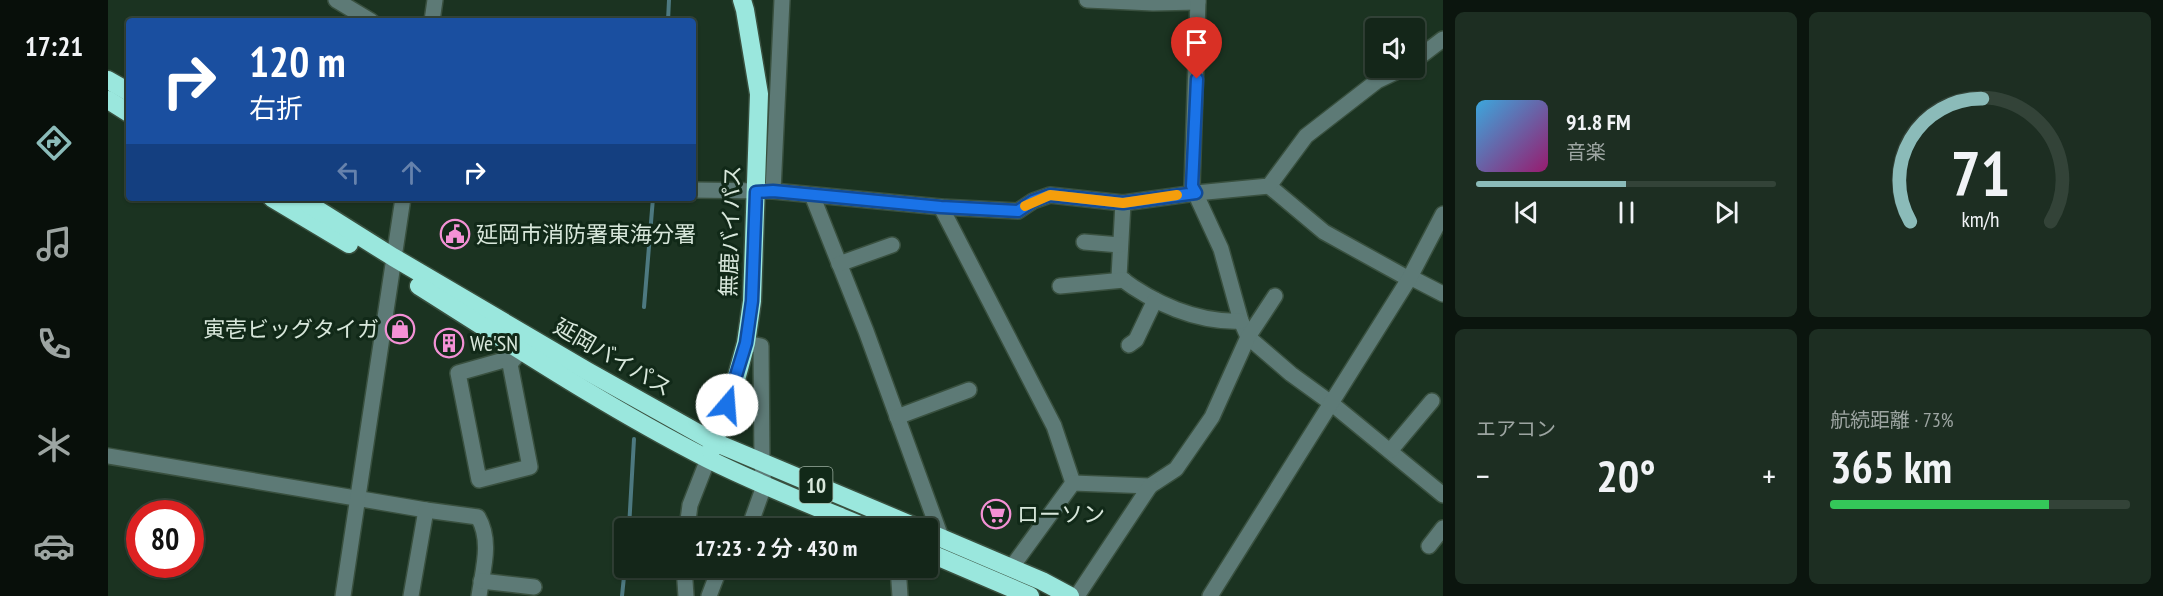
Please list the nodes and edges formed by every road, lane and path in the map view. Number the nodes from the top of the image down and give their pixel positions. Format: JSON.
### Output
{"nodes":[{"id":1,"x":336,"y":0,"type":"edge"},
{"id":2,"x":435,"y":0,"type":"edge"},
{"id":3,"x":742,"y":0,"type":"edge"},
{"id":4,"x":782,"y":0,"type":"edge"},
{"id":5,"x":1087,"y":0,"type":"edge"},
{"id":6,"x":1198,"y":1,"type":"edge"},
{"id":7,"x":366,"y":18,"type":"edge"},
{"id":8,"x":432,"y":18,"type":"edge"},
{"id":9,"x":1443,"y":39,"type":"edge"},
{"id":10,"x":1425,"y":53,"type":"edge"},
{"id":11,"x":1383,"y":78,"type":"edge"},
{"id":12,"x":108,"y":80,"type":"edge"},
{"id":13,"x":126,"y":91,"type":"edge"},
{"id":14,"x":108,"y":100,"type":"edge"},
{"id":15,"x":126,"y":111,"type":"edge"},
{"id":16,"x":1269,"y":186,"type":"junction"},
{"id":17,"x":696,"y":190,"type":"edge"},
{"id":18,"x":764,"y":191,"type":"junction"},
{"id":19,"x":1196,"y":193,"type":"junction"},
{"id":20,"x":812,"y":195,"type":"junction"},
{"id":21,"x":278,"y":201,"type":"edge"},
{"id":22,"x":303,"y":201,"type":"edge"},
{"id":23,"x":403,"y":201,"type":"edge"},
{"id":24,"x":1123,"y":203,"type":"junction"},
{"id":25,"x":941,"y":207,"type":"junction"},
{"id":26,"x":1443,"y":214,"type":"edge"},
{"id":27,"x":1084,"y":242,"type":"dead end"},
{"id":28,"x":892,"y":245,"type":"dead end"},
{"id":29,"x":1120,"y":245,"type":"junction"},
{"id":30,"x":393,"y":263,"type":"junction"},
{"id":31,"x":839,"y":264,"type":"junction"},
{"id":32,"x":1410,"y":278,"type":"junction"},
{"id":33,"x":1124,"y":280,"type":"junction"},
{"id":34,"x":1060,"y":286,"type":"dead end"},
{"id":35,"x":1443,"y":294,"type":"edge"},
{"id":36,"x":1275,"y":296,"type":"dead end"},
{"id":37,"x":1155,"y":300,"type":"junction"},
{"id":38,"x":1241,"y":321,"type":"junction"},
{"id":39,"x":1248,"y":337,"type":"junction"},
{"id":40,"x":746,"y":343,"type":"junction"},
{"id":41,"x":1129,"y":345,"type":"dead end"},
{"id":42,"x":516,"y":357,"type":"junction"},
{"id":43,"x":969,"y":390,"type":"dead end"},
{"id":44,"x":1432,"y":401,"type":"dead end"},
{"id":45,"x":1331,"y":403,"type":"junction"},
{"id":46,"x":897,"y":417,"type":"junction"},
{"id":47,"x":711,"y":451,"type":"junction"},
{"id":48,"x":1390,"y":451,"type":"junction"},
{"id":49,"x":108,"y":456,"type":"edge"},
{"id":50,"x":762,"y":463,"type":"junction"},
{"id":51,"x":1074,"y":483,"type":"junction"},
{"id":52,"x":764,"y":486,"type":"junction"},
{"id":53,"x":1150,"y":486,"type":"junction"},
{"id":54,"x":1443,"y":495,"type":"edge"},
{"id":55,"x":359,"y":498,"type":"junction"},
{"id":56,"x":426,"y":510,"type":"junction"},
{"id":57,"x":688,"y":518,"type":"edge"},
{"id":58,"x":753,"y":518,"type":"edge"},
{"id":59,"x":842,"y":518,"type":"edge"},
{"id":60,"x":894,"y":518,"type":"edge"},
{"id":61,"x":929,"y":518,"type":"edge"},
{"id":62,"x":1443,"y":528,"type":"edge"},
{"id":63,"x":938,"y":536,"type":"edge"},
{"id":64,"x":1429,"y":546,"type":"dead end"},
{"id":65,"x":938,"y":557,"type":"edge"},
{"id":66,"x":1011,"y":568,"type":"junction"},
{"id":67,"x":685,"y":578,"type":"edge"},
{"id":68,"x":716,"y":578,"type":"edge"},
{"id":69,"x":899,"y":578,"type":"edge"},
{"id":70,"x":534,"y":587,"type":"dead end"},
{"id":71,"x":480,"y":588,"type":"edge"},
{"id":72,"x":344,"y":596,"type":"edge"},
{"id":73,"x":411,"y":596,"type":"edge"},
{"id":74,"x":686,"y":596,"type":"edge"},
{"id":75,"x":710,"y":596,"type":"edge"},
{"id":76,"x":900,"y":596,"type":"edge"},
{"id":77,"x":1029,"y":596,"type":"edge"},
{"id":78,"x":1070,"y":596,"type":"edge"},
{"id":79,"x":1077,"y":596,"type":"edge"},
{"id":80,"x":1210,"y":596,"type":"edge"}],
"edges":[{"from":1,"to":7,"type":"street"},
{"from":2,"to":8,"type":"street"},
{"from":3,"to":18,"type":"highway","name":"無鹿バイパス"},
{"from":4,"to":18,"type":"street"},
{"from":5,"to":6,"type":"street"},
{"from":6,"to":19,"type":"street"},
{"from":9,"to":10,"type":"street"},
{"from":11,"to":16,"type":"street"},
{"from":12,"to":13,"type":"highway"},
{"from":14,"to":15,"type":"highway"},
{"from":16,"to":19,"type":"street"},
{"from":16,"to":32,"type":"street"},
{"from":17,"to":18,"type":"street"},
{"from":18,"to":20,"type":"street"},
{"from":18,"to":40,"type":"highway","name":"無鹿バイパス"},
{"from":19,"to":24,"type":"street"},
{"from":19,"to":38,"type":"street"},
{"from":20,"to":25,"type":"street"},
{"from":20,"to":31,"type":"street"},
{"from":21,"to":30,"type":"highway","name":"延岡バイパス","number":"10"},
{"from":22,"to":30,"type":"highway","name":"延岡バイパス","number":"10"},
{"from":23,"to":30,"type":"street"},
{"from":24,"to":25,"type":"street"},
{"from":24,"to":29,"type":"street"},
{"from":25,"to":51,"type":"street"},
{"from":26,"to":32,"type":"street"},
{"from":27,"to":29,"type":"street"},
{"from":28,"to":31,"type":"street"},
{"from":29,"to":33,"type":"street"},
{"from":30,"to":42,"type":"highway","name":"延岡バイパス","number":"10"},
{"from":30,"to":47,"type":"highway","name":"延岡バイパス","number":"10"},
{"from":30,"to":55,"type":"street"},
{"from":31,"to":46,"type":"street"},
{"from":32,"to":35,"type":"street"},
{"from":32,"to":45,"type":"street"},
{"from":33,"to":34,"type":"street"},
{"from":33,"to":37,"type":"street"},
{"from":36,"to":39,"type":"street"},
{"from":37,"to":38,"type":"street"},
{"from":37,"to":41,"type":"street"},
{"from":38,"to":39,"type":"street"},
{"from":39,"to":45,"type":"street"},
{"from":39,"to":53,"type":"street"},
{"from":40,"to":47,"type":"highway","name":"無鹿バイパス"},
{"from":40,"to":50,"type":"street"},
{"from":42,"to":42,"type":"street"},
{"from":42,"to":47,"type":"highway","name":"延岡バイパス","number":"10"},
{"from":43,"to":46,"type":"street"},
{"from":44,"to":48,"type":"street"},
{"from":45,"to":48,"type":"street"},
{"from":45,"to":80,"type":"street"},
{"from":46,"to":61,"type":"street"},
{"from":47,"to":50,"type":"highway","name":"延岡バイパス","number":"10"},
{"from":47,"to":52,"type":"highway","name":"延岡バイパス","number":"10"},
{"from":47,"to":57,"type":"street"},
{"from":48,"to":54,"type":"street"},
{"from":49,"to":55,"type":"street"},
{"from":50,"to":52,"type":"street"},
{"from":50,"to":60,"type":"highway","name":"延岡バイパス","number":"10"},
{"from":51,"to":53,"type":"street"},
{"from":51,"to":66,"type":"street"},
{"from":52,"to":58,"type":"street"},
{"from":52,"to":59,"type":"highway","name":"延岡バイパス","number":"10"},
{"from":53,"to":79,"type":"street"},
{"from":55,"to":56,"type":"street"},
{"from":55,"to":72,"type":"street"},
{"from":56,"to":71,"type":"street"},
{"from":56,"to":73,"type":"street"},
{"from":62,"to":64,"type":"street"},
{"from":63,"to":66,"type":"highway"},
{"from":65,"to":77,"type":"highway"},
{"from":66,"to":78,"type":"highway"},
{"from":67,"to":74,"type":"street"},
{"from":68,"to":75,"type":"street"},
{"from":69,"to":76,"type":"street"},
{"from":70,"to":71,"type":"street"}]}
